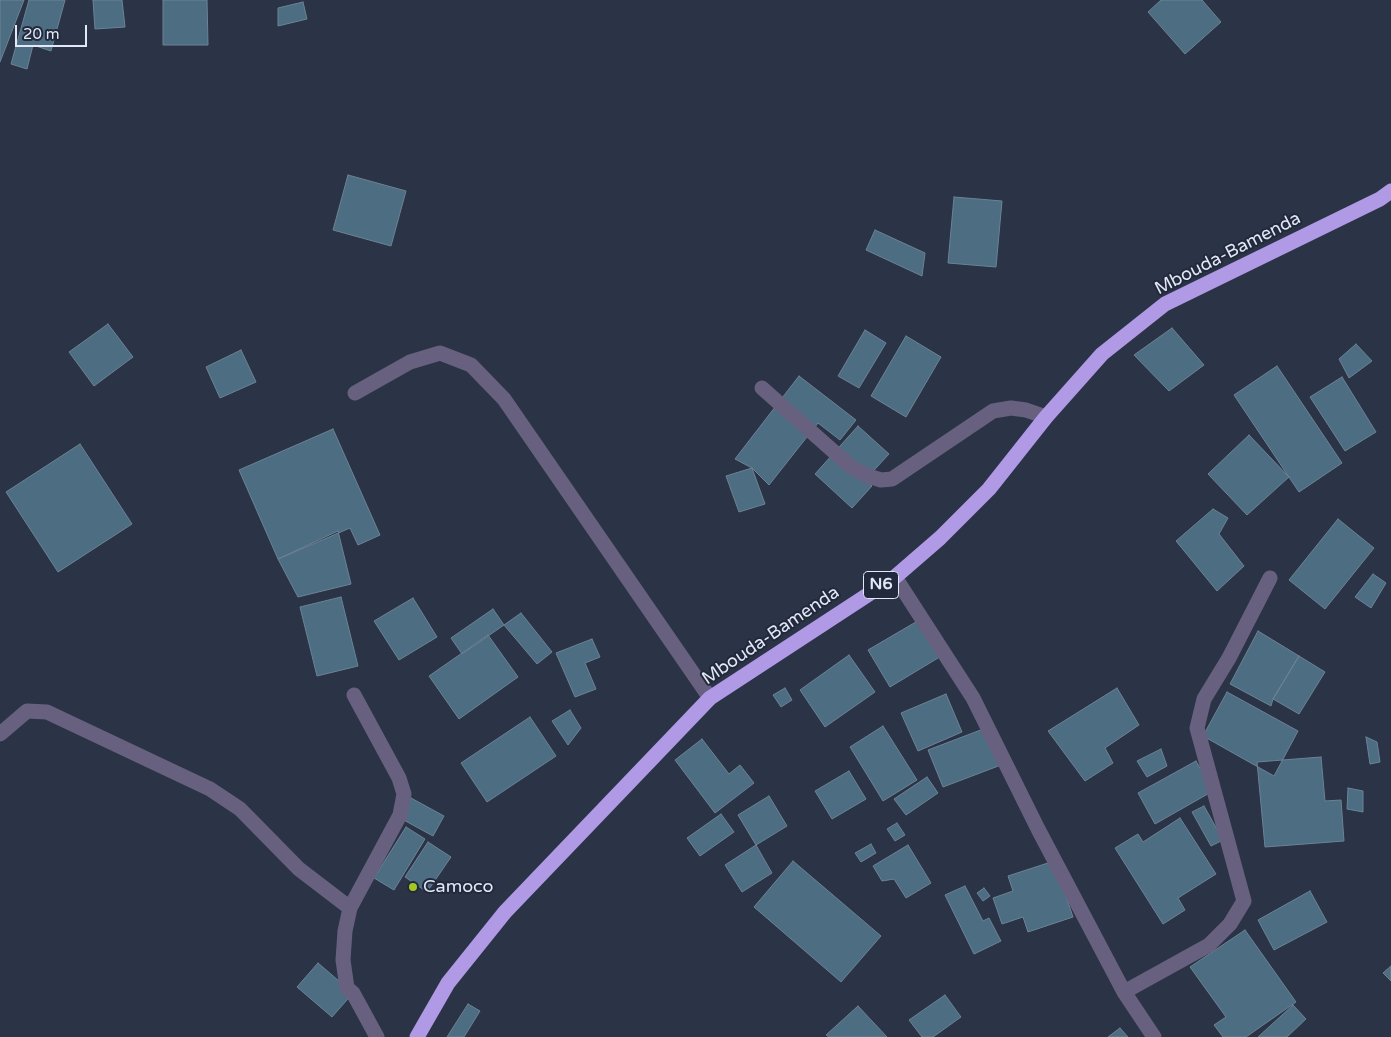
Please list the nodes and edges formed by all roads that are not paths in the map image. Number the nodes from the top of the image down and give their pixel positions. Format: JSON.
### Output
{"nodes":[{"id":1,"x":1391,"y":191,"type":"edge"},
{"id":2,"x":762,"y":388,"type":"dead end"},
{"id":3,"x":355,"y":393,"type":"dead end"},
{"id":4,"x":1046,"y":417,"type":"junction"},
{"id":5,"x":895,"y":577,"type":"junction"},
{"id":6,"x":1270,"y":578,"type":"dead end"},
{"id":7,"x":354,"y":695,"type":"dead end"},
{"id":8,"x":710,"y":698,"type":"junction"},
{"id":9,"x":0,"y":734,"type":"edge"},
{"id":10,"x":350,"y":908,"type":"junction"},
{"id":11,"x":1124,"y":992,"type":"junction"},
{"id":12,"x":377,"y":1037,"type":"edge"},
{"id":13,"x":417,"y":1037,"type":"edge"},
{"id":14,"x":1154,"y":1037,"type":"edge"}],
"edges":[{"from":1,"to":4,"type":"highway","name":"Mbouda-Bamenda","number":"N6"},
{"from":2,"to":4,"type":"street"},
{"from":3,"to":8,"type":"street"},
{"from":4,"to":5,"type":"highway","name":"Mbouda-Bamenda","number":"N6"},
{"from":5,"to":8,"type":"highway","name":"Mbouda-Bamenda","number":"N6"},
{"from":5,"to":11,"type":"street"},
{"from":6,"to":11,"type":"street"},
{"from":7,"to":10,"type":"street"},
{"from":8,"to":13,"type":"highway","name":"Mbouda-Bamenda","number":"N6"},
{"from":9,"to":10,"type":"street"},
{"from":10,"to":12,"type":"street"},
{"from":11,"to":14,"type":"street"}]}
